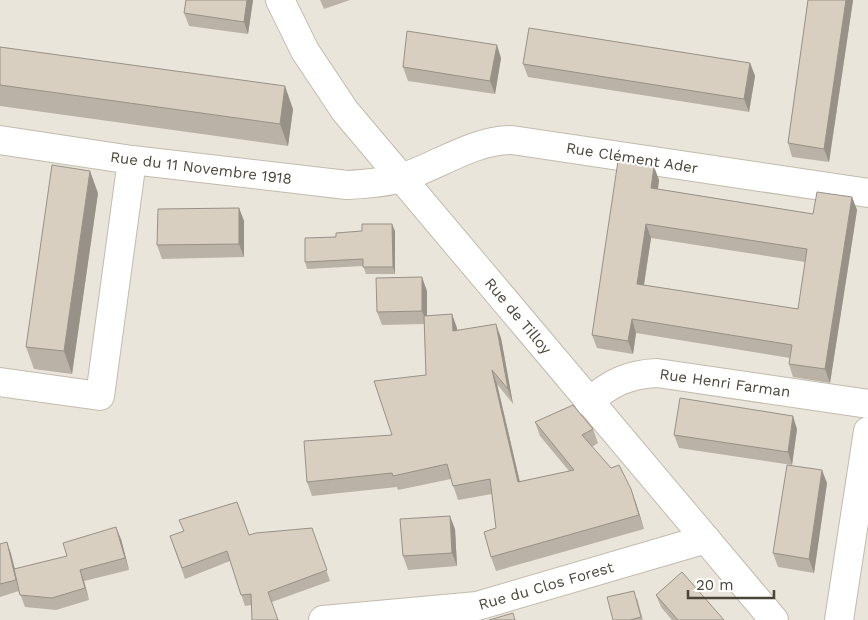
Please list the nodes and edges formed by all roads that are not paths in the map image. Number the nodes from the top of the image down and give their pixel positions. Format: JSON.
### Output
{"nodes":[{"id":1,"x":280,"y":0,"type":"edge"},
{"id":2,"x":0,"y":140,"type":"edge"},
{"id":3,"x":132,"y":160,"type":"junction"},
{"id":4,"x":401,"y":178,"type":"junction"},
{"id":5,"x":868,"y":193,"type":"edge"},
{"id":6,"x":0,"y":382,"type":"edge"},
{"id":7,"x":589,"y":402,"type":"junction"},
{"id":8,"x":868,"y":404,"type":"edge"},
{"id":9,"x":868,"y":431,"type":"edge"},
{"id":10,"x":706,"y":540,"type":"junction"},
{"id":11,"x":438,"y":615,"type":"edge"},
{"id":12,"x":323,"y":620,"type":"edge"},
{"id":13,"x":774,"y":620,"type":"edge"},
{"id":14,"x":839,"y":620,"type":"edge"}],
"edges":[{"from":1,"to":4,"type":"street","name":"Rue de Tilloy"},
{"from":2,"to":3,"type":"street","name":"Rue du 11 Novembre 1918"},
{"from":3,"to":4,"type":"street","name":"Rue du 11 Novembre 1918"},
{"from":3,"to":6,"type":"street"},
{"from":4,"to":5,"type":"street","name":"Rue Clément Ader"},
{"from":4,"to":7,"type":"street","name":"Rue de Tilloy"},
{"from":7,"to":8,"type":"street","name":"Rue Henri Farman"},
{"from":7,"to":10,"type":"street","name":"Rue de Tilloy"},
{"from":9,"to":14,"type":"street"},
{"from":10,"to":11,"type":"street","name":"Rue du Clos Forest"},
{"from":10,"to":13,"type":"street","name":"Rue de Tilloy"},
{"from":11,"to":12,"type":"street","name":"Rue du Clos Forest"}]}
